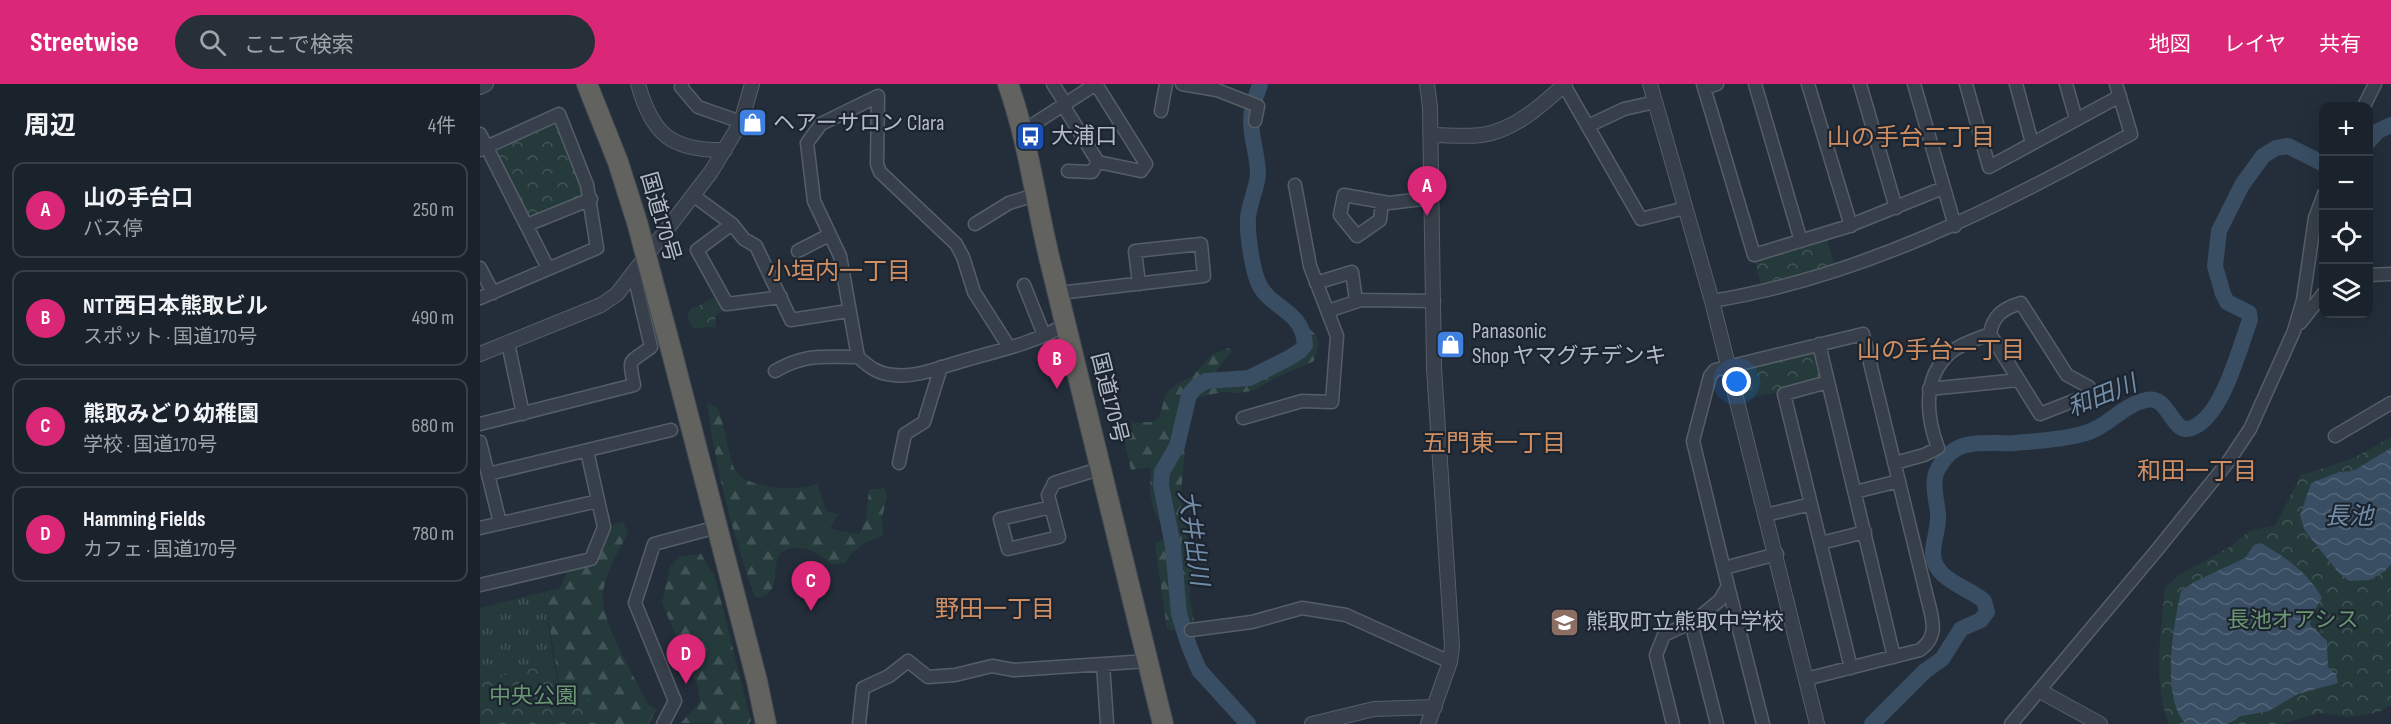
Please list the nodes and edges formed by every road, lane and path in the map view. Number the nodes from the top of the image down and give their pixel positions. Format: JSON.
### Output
{"nodes":[{"id":1,"x":486,"y":84,"type":"edge"},
{"id":2,"x":587,"y":84,"type":"edge"},
{"id":3,"x":638,"y":84,"type":"edge"},
{"id":4,"x":682,"y":84,"type":"edge"},
{"id":5,"x":752,"y":84,"type":"edge"},
{"id":6,"x":1008,"y":84,"type":"edge"},
{"id":7,"x":1053,"y":84,"type":"edge"},
{"id":8,"x":1096,"y":84,"type":"edge"},
{"id":9,"x":1166,"y":84,"type":"edge"},
{"id":10,"x":1182,"y":84,"type":"edge"},
{"id":11,"x":1427,"y":84,"type":"edge"},
{"id":12,"x":1650,"y":84,"type":"edge"},
{"id":13,"x":1717,"y":84,"type":"edge"},
{"id":14,"x":1755,"y":84,"type":"edge"},
{"id":15,"x":1808,"y":84,"type":"edge"},
{"id":16,"x":1860,"y":84,"type":"edge"},
{"id":17,"x":1914,"y":84,"type":"edge"},
{"id":18,"x":1966,"y":84,"type":"edge"},
{"id":19,"x":2016,"y":84,"type":"edge"},
{"id":20,"x":2066,"y":84,"type":"edge"},
{"id":21,"x":2375,"y":84,"type":"edge"},
{"id":22,"x":1565,"y":85,"type":"edge"},
{"id":23,"x":1704,"y":86,"type":"edge"},
{"id":24,"x":480,"y":87,"type":"edge"},
{"id":25,"x":2118,"y":90,"type":"edge"},
{"id":26,"x":1656,"y":102,"type":"junction"},
{"id":27,"x":2366,"y":102,"type":"edge"},
{"id":28,"x":1064,"y":104,"type":"junction"},
{"id":29,"x":1161,"y":111,"type":"dead end"},
{"id":30,"x":2076,"y":119,"type":"junction"},
{"id":31,"x":1256,"y":121,"type":"dead end"},
{"id":32,"x":741,"y":122,"type":"junction"},
{"id":33,"x":1588,"y":126,"type":"junction"},
{"id":34,"x":1023,"y":130,"type":"junction"},
{"id":35,"x":480,"y":134,"type":"edge"},
{"id":36,"x":1430,"y":135,"type":"junction"},
{"id":37,"x":2032,"y":143,"type":"junction"},
{"id":38,"x":483,"y":148,"type":"edge"},
{"id":39,"x":725,"y":150,"type":"junction"},
{"id":40,"x":1098,"y":162,"type":"junction"},
{"id":41,"x":1068,"y":171,"type":"dead end"},
{"id":42,"x":1295,"y":185,"type":"dead end"},
{"id":43,"x":1943,"y":188,"type":"junction"},
{"id":44,"x":1035,"y":195,"type":"junction"},
{"id":45,"x":694,"y":196,"type":"junction"},
{"id":46,"x":1431,"y":198,"type":"junction"},
{"id":47,"x":591,"y":199,"type":"junction"},
{"id":48,"x":1382,"y":202,"type":"dead end"},
{"id":49,"x":2319,"y":207,"type":"edge"},
{"id":50,"x":1685,"y":208,"type":"junction"},
{"id":51,"x":1896,"y":208,"type":"junction"},
{"id":52,"x":732,"y":224,"type":"junction"},
{"id":53,"x":975,"y":224,"type":"dead end"},
{"id":54,"x":527,"y":225,"type":"junction"},
{"id":55,"x":1955,"y":225,"type":"junction"},
{"id":56,"x":1851,"y":226,"type":"junction"},
{"id":57,"x":829,"y":235,"type":"junction"},
{"id":58,"x":1801,"y":241,"type":"junction"},
{"id":59,"x":798,"y":251,"type":"dead end"},
{"id":60,"x":480,"y":268,"type":"edge"},
{"id":61,"x":548,"y":268,"type":"junction"},
{"id":62,"x":2391,"y":274,"type":"edge"},
{"id":63,"x":634,"y":275,"type":"junction"},
{"id":64,"x":2373,"y":275,"type":"edge"},
{"id":65,"x":1316,"y":283,"type":"junction"},
{"id":66,"x":1139,"y":284,"type":"junction"},
{"id":67,"x":1024,"y":285,"type":"dead end"},
{"id":68,"x":493,"y":293,"type":"junction"},
{"id":69,"x":1059,"y":293,"type":"junction"},
{"id":70,"x":781,"y":297,"type":"junction"},
{"id":71,"x":480,"y":298,"type":"edge"},
{"id":72,"x":2319,"y":299,"type":"edge"},
{"id":73,"x":1356,"y":301,"type":"junction"},
{"id":74,"x":1434,"y":301,"type":"junction"},
{"id":75,"x":1712,"y":302,"type":"junction"},
{"id":76,"x":848,"y":311,"type":"junction"},
{"id":77,"x":1328,"y":311,"type":"junction"},
{"id":78,"x":1066,"y":324,"type":"junction"},
{"id":79,"x":2294,"y":331,"type":"junction"},
{"id":80,"x":1990,"y":334,"type":"junction"},
{"id":81,"x":1044,"y":335,"type":"junction"},
{"id":82,"x":508,"y":343,"type":"junction"},
{"id":83,"x":1819,"y":344,"type":"junction"},
{"id":84,"x":1009,"y":347,"type":"junction"},
{"id":85,"x":480,"y":354,"type":"edge"},
{"id":86,"x":858,"y":357,"type":"junction"},
{"id":87,"x":941,"y":367,"type":"junction"},
{"id":88,"x":1729,"y":368,"type":"junction"},
{"id":89,"x":775,"y":371,"type":"dead end"},
{"id":90,"x":2019,"y":380,"type":"junction"},
{"id":91,"x":1828,"y":382,"type":"junction"},
{"id":92,"x":1929,"y":389,"type":"junction"},
{"id":93,"x":2391,"y":403,"type":"edge"},
{"id":94,"x":523,"y":414,"type":"junction"},
{"id":95,"x":1243,"y":418,"type":"dead end"},
{"id":96,"x":480,"y":424,"type":"edge"},
{"id":97,"x":671,"y":430,"type":"dead end"},
{"id":98,"x":2335,"y":436,"type":"dead end"},
{"id":99,"x":480,"y":442,"type":"edge"},
{"id":100,"x":587,"y":451,"type":"junction"},
{"id":101,"x":899,"y":462,"type":"dead end"},
{"id":102,"x":1895,"y":463,"type":"junction"},
{"id":103,"x":1102,"y":468,"type":"junction"},
{"id":104,"x":488,"y":474,"type":"junction"},
{"id":105,"x":1899,"y":481,"type":"junction"},
{"id":106,"x":1855,"y":492,"type":"junction"},
{"id":107,"x":598,"y":501,"type":"junction"},
{"id":108,"x":1811,"y":504,"type":"junction"},
{"id":109,"x":1051,"y":507,"type":"junction"},
{"id":110,"x":1766,"y":515,"type":"junction"},
{"id":111,"x":500,"y":523,"type":"junction"},
{"id":112,"x":717,"y":526,"type":"junction"},
{"id":113,"x":480,"y":528,"type":"edge"},
{"id":114,"x":1865,"y":532,"type":"junction"},
{"id":115,"x":1821,"y":543,"type":"junction"},
{"id":116,"x":1776,"y":554,"type":"junction"},
{"id":117,"x":1724,"y":568,"type":"junction"},
{"id":118,"x":480,"y":585,"type":"edge"},
{"id":119,"x":1728,"y":586,"type":"junction"},
{"id":120,"x":1691,"y":622,"type":"junction"},
{"id":121,"x":1191,"y":630,"type":"dead end"},
{"id":122,"x":1894,"y":657,"type":"junction"},
{"id":123,"x":1148,"y":661,"type":"junction"},
{"id":124,"x":1450,"y":662,"type":"junction"},
{"id":125,"x":1103,"y":664,"type":"junction"},
{"id":126,"x":1851,"y":668,"type":"junction"},
{"id":127,"x":1806,"y":679,"type":"junction"},
{"id":128,"x":757,"y":681,"type":"junction"},
{"id":129,"x":2040,"y":691,"type":"junction"},
{"id":130,"x":1435,"y":707,"type":"junction"},
{"id":131,"x":2081,"y":720,"type":"edge"},
{"id":132,"x":663,"y":724,"type":"edge"},
{"id":133,"x":766,"y":724,"type":"edge"},
{"id":134,"x":773,"y":724,"type":"edge"},
{"id":135,"x":859,"y":724,"type":"edge"},
{"id":136,"x":1107,"y":724,"type":"edge"},
{"id":137,"x":1163,"y":724,"type":"edge"},
{"id":138,"x":1312,"y":724,"type":"edge"},
{"id":139,"x":1428,"y":724,"type":"edge"},
{"id":140,"x":1673,"y":724,"type":"edge"},
{"id":141,"x":1717,"y":724,"type":"edge"},
{"id":142,"x":1763,"y":724,"type":"edge"},
{"id":143,"x":1817,"y":724,"type":"edge"},
{"id":144,"x":2011,"y":724,"type":"edge"},
{"id":145,"x":2100,"y":724,"type":"edge"}],
"edges":[{"from":1,"to":24,"type":"street"},
{"from":2,"to":112,"type":"highway","name":"国道170号","bridge":true},
{"from":3,"to":39,"type":"street"},
{"from":4,"to":32,"type":"street"},
{"from":5,"to":32,"type":"street"},
{"from":6,"to":34,"type":"highway","name":"国道170号"},
{"from":7,"to":28,"type":"street"},
{"from":8,"to":28,"type":"street"},
{"from":8,"to":40,"type":"street"},
{"from":9,"to":29,"type":"street"},
{"from":10,"to":31,"type":"street"},
{"from":11,"to":36,"type":"street"},
{"from":12,"to":26,"type":"street"},
{"from":13,"to":23,"type":"street"},
{"from":14,"to":58,"type":"street"},
{"from":15,"to":56,"type":"street"},
{"from":16,"to":51,"type":"street"},
{"from":17,"to":43,"type":"street"},
{"from":18,"to":37,"type":"street"},
{"from":19,"to":37,"type":"street"},
{"from":20,"to":30,"type":"street"},
{"from":21,"to":27,"type":"street"},
{"from":22,"to":33,"type":"street"},
{"from":22,"to":36,"type":"street"},
{"from":23,"to":58,"type":"street"},
{"from":25,"to":30,"type":"street"},
{"from":25,"to":55,"type":"street"},
{"from":26,"to":33,"type":"street"},
{"from":26,"to":50,"type":"street"},
{"from":28,"to":34,"type":"street"},
{"from":28,"to":40,"type":"street"},
{"from":30,"to":37,"type":"street"},
{"from":32,"to":39,"type":"street"},
{"from":33,"to":50,"type":"street"},
{"from":34,"to":44,"type":"highway","name":"国道170号"},
{"from":35,"to":38,"type":"street"},
{"from":36,"to":46,"type":"street"},
{"from":38,"to":47,"type":"street"},
{"from":38,"to":54,"type":"street"},
{"from":39,"to":45,"type":"street"},
{"from":40,"to":41,"type":"street"},
{"from":42,"to":65,"type":"street"},
{"from":43,"to":51,"type":"street"},
{"from":43,"to":55,"type":"street"},
{"from":44,"to":53,"type":"street"},
{"from":44,"to":69,"type":"highway","name":"国道170号"},
{"from":45,"to":52,"type":"street"},
{"from":45,"to":63,"type":"street"},
{"from":46,"to":48,"type":"street"},
{"from":46,"to":74,"type":"street"},
{"from":47,"to":54,"type":"street"},
{"from":47,"to":61,"type":"street"},
{"from":49,"to":79,"type":"street"},
{"from":50,"to":75,"type":"street"},
{"from":51,"to":56,"type":"street"},
{"from":52,"to":70,"type":"street"},
{"from":52,"to":70,"type":"street"},
{"from":54,"to":61,"type":"street"},
{"from":55,"to":75,"type":"street"},
{"from":56,"to":58,"type":"street"},
{"from":57,"to":59,"type":"street"},
{"from":57,"to":76,"type":"street"},
{"from":57,"to":84,"type":"street"},
{"from":60,"to":68,"type":"street"},
{"from":61,"to":68,"type":"street"},
{"from":62,"to":64,"type":"street"},
{"from":63,"to":82,"type":"street"},
{"from":63,"to":94,"type":"street"},
{"from":65,"to":73,"type":"street"},
{"from":65,"to":77,"type":"street"},
{"from":66,"to":66,"type":"street"},
{"from":66,"to":69,"type":"street"},
{"from":67,"to":81,"type":"street"},
{"from":68,"to":71,"type":"street"},
{"from":69,"to":78,"type":"highway","name":"国道170号"},
{"from":70,"to":76,"type":"street"},
{"from":72,"to":79,"type":"street"},
{"from":73,"to":74,"type":"street"},
{"from":73,"to":77,"type":"street"},
{"from":74,"to":124,"type":"street"},
{"from":75,"to":88,"type":"street"},
{"from":76,"to":86,"type":"street"},
{"from":77,"to":95,"type":"street"},
{"from":78,"to":81,"type":"street"},
{"from":78,"to":103,"type":"highway","name":"国道170号"},
{"from":79,"to":129,"type":"street"},
{"from":80,"to":90,"type":"street"},
{"from":80,"to":90,"type":"street"},
{"from":80,"to":92,"type":"street"},
{"from":81,"to":84,"type":"street"},
{"from":82,"to":85,"type":"street"},
{"from":82,"to":94,"type":"street"},
{"from":83,"to":88,"type":"street"},
{"from":83,"to":91,"type":"street"},
{"from":83,"to":102,"type":"street"},
{"from":84,"to":87,"type":"street"},
{"from":86,"to":87,"type":"street"},
{"from":86,"to":89,"type":"street"},
{"from":87,"to":101,"type":"street"},
{"from":88,"to":110,"type":"street"},
{"from":88,"to":117,"type":"street"},
{"from":90,"to":92,"type":"street"},
{"from":91,"to":106,"type":"street"},
{"from":91,"to":108,"type":"street"},
{"from":92,"to":102,"type":"street"},
{"from":93,"to":98,"type":"street"},
{"from":94,"to":96,"type":"street"},
{"from":97,"to":100,"type":"street"},
{"from":99,"to":104,"type":"street"},
{"from":100,"to":104,"type":"street"},
{"from":100,"to":107,"type":"street"},
{"from":102,"to":105,"type":"street"},
{"from":103,"to":109,"type":"street"},
{"from":103,"to":123,"type":"highway","name":"国道170号"},
{"from":104,"to":111,"type":"street"},
{"from":105,"to":106,"type":"street"},
{"from":105,"to":122,"type":"street"},
{"from":106,"to":114,"type":"street"},
{"from":107,"to":111,"type":"street"},
{"from":107,"to":118,"type":"street"},
{"from":108,"to":110,"type":"street"},
{"from":108,"to":115,"type":"street"},
{"from":109,"to":109,"type":"street"},
{"from":110,"to":116,"type":"street"},
{"from":111,"to":113,"type":"street"},
{"from":112,"to":128,"type":"highway","name":"国道170号"},
{"from":112,"to":132,"type":"street"},
{"from":114,"to":115,"type":"street"},
{"from":114,"to":122,"type":"street"},
{"from":115,"to":126,"type":"street"},
{"from":116,"to":117,"type":"street"},
{"from":116,"to":127,"type":"street"},
{"from":117,"to":119,"type":"street"},
{"from":119,"to":120,"type":"street"},
{"from":119,"to":142,"type":"street"},
{"from":120,"to":140,"type":"street"},
{"from":120,"to":141,"type":"street"},
{"from":121,"to":124,"type":"street"},
{"from":122,"to":126,"type":"street"},
{"from":123,"to":125,"type":"street"},
{"from":123,"to":137,"type":"highway","name":"国道170号"},
{"from":124,"to":130,"type":"street"},
{"from":125,"to":135,"type":"street"},
{"from":125,"to":136,"type":"street"},
{"from":126,"to":127,"type":"street"},
{"from":127,"to":143,"type":"street"},
{"from":128,"to":133,"type":"highway","name":"国道170号"},
{"from":128,"to":134,"type":"highway","name":"国道170号"},
{"from":129,"to":131,"type":"street"},
{"from":129,"to":144,"type":"street"},
{"from":130,"to":138,"type":"street"},
{"from":130,"to":139,"type":"street"},
{"from":131,"to":145,"type":"street"}]}
